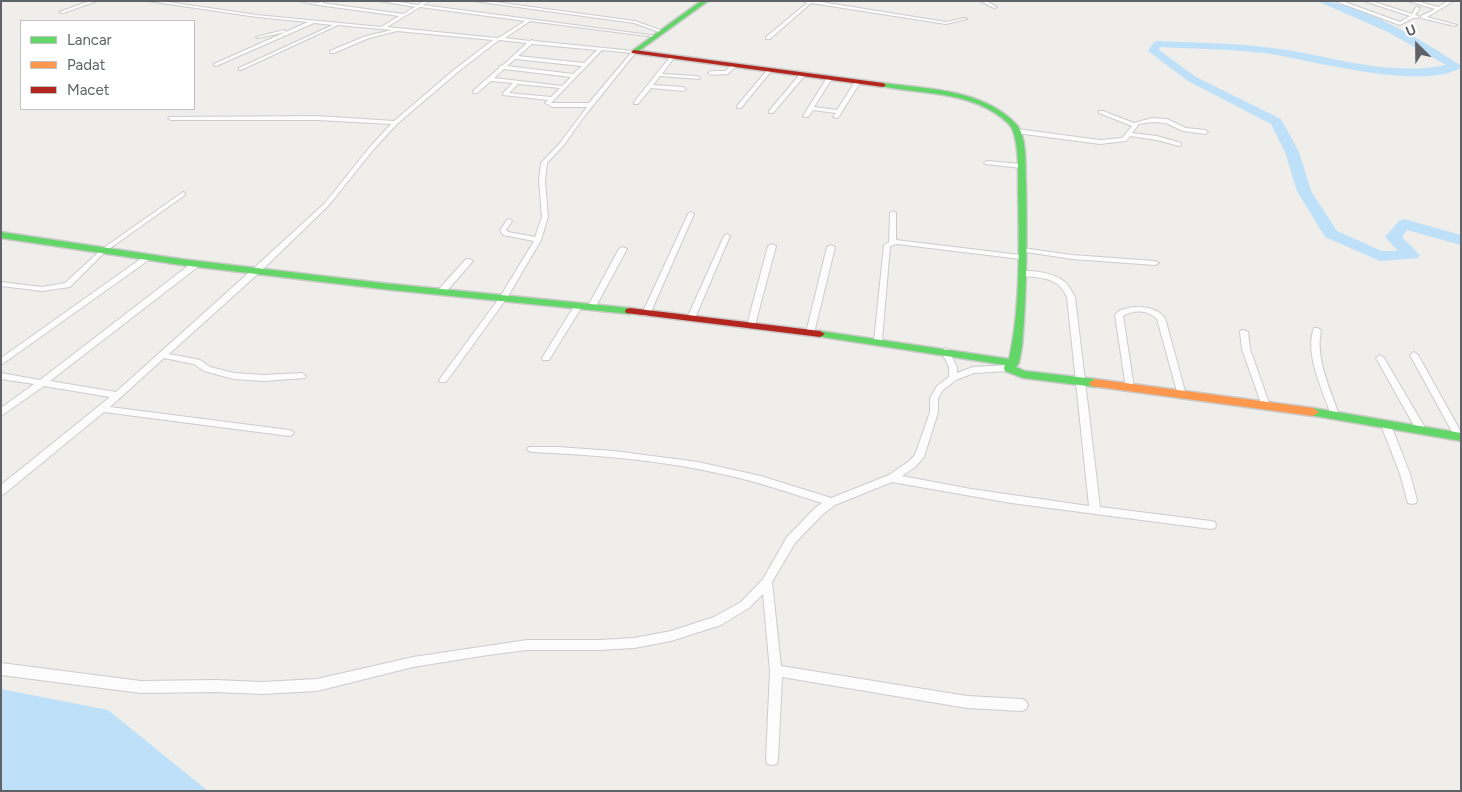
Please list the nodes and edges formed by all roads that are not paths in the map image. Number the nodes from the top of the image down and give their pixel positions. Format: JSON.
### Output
{"nodes":[{"id":1,"x":95,"y":1,"type":"edge"},
{"id":2,"x":150,"y":1,"type":"edge"},
{"id":3,"x":301,"y":1,"type":"edge"},
{"id":4,"x":323,"y":1,"type":"edge"},
{"id":5,"x":382,"y":1,"type":"edge"},
{"id":6,"x":428,"y":1,"type":"edge"},
{"id":7,"x":476,"y":1,"type":"edge"},
{"id":8,"x":705,"y":1,"type":"edge"},
{"id":9,"x":982,"y":1,"type":"edge"},
{"id":10,"x":1337,"y":1,"type":"edge"},
{"id":11,"x":1366,"y":1,"type":"edge"},
{"id":12,"x":1410,"y":1,"type":"edge"},
{"id":13,"x":1452,"y":1,"type":"edge"},
{"id":14,"x":808,"y":2,"type":"edge"},
{"id":15,"x":318,"y":4,"type":"junction"},
{"id":16,"x":505,"y":5,"type":"junction"},
{"id":17,"x":419,"y":6,"type":"junction"},
{"id":18,"x":995,"y":7,"type":"dead end"},
{"id":19,"x":1418,"y":8,"type":"dead end"},
{"id":20,"x":1437,"y":8,"type":"junction"},
{"id":21,"x":61,"y":12,"type":"dead end"},
{"id":22,"x":489,"y":14,"type":"junction"},
{"id":23,"x":573,"y":14,"type":"junction"},
{"id":24,"x":404,"y":15,"type":"junction"},
{"id":25,"x":1423,"y":17,"type":"junction"},
{"id":26,"x":1411,"y":18,"type":"junction"},
{"id":27,"x":965,"y":19,"type":"dead end"},
{"id":28,"x":529,"y":20,"type":"junction"},
{"id":29,"x":311,"y":21,"type":"junction"},
{"id":30,"x":1461,"y":22,"type":"edge"},
{"id":31,"x":560,"y":23,"type":"junction"},
{"id":32,"x":340,"y":24,"type":"junction"},
{"id":33,"x":1458,"y":26,"type":"edge"},
{"id":34,"x":382,"y":28,"type":"junction"},
{"id":35,"x":397,"y":29,"type":"junction"},
{"id":36,"x":658,"y":33,"type":"junction"},
{"id":37,"x":258,"y":37,"type":"dead end"},
{"id":38,"x":501,"y":38,"type":"junction"},
{"id":39,"x":768,"y":38,"type":"dead end"},
{"id":40,"x":532,"y":41,"type":"junction"},
{"id":41,"x":601,"y":49,"type":"junction"},
{"id":42,"x":332,"y":52,"type":"dead end"},
{"id":43,"x":634,"y":52,"type":"junction"},
{"id":44,"x":513,"y":57,"type":"junction"},
{"id":45,"x":672,"y":58,"type":"junction"},
{"id":46,"x":216,"y":65,"type":"dead end"},
{"id":47,"x":586,"y":65,"type":"junction"},
{"id":48,"x":734,"y":66,"type":"junction"},
{"id":49,"x":501,"y":67,"type":"junction"},
{"id":50,"x":241,"y":69,"type":"dead end"},
{"id":51,"x":770,"y":70,"type":"junction"},
{"id":52,"x":711,"y":73,"type":"dead end"},
{"id":53,"x":802,"y":74,"type":"junction"},
{"id":54,"x":660,"y":75,"type":"junction"},
{"id":55,"x":574,"y":76,"type":"junction"},
{"id":56,"x":697,"y":78,"type":"dead end"},
{"id":57,"x":830,"y":78,"type":"junction"},
{"id":58,"x":488,"y":79,"type":"junction"},
{"id":59,"x":858,"y":81,"type":"junction"},
{"id":60,"x":517,"y":82,"type":"junction"},
{"id":61,"x":650,"y":86,"type":"junction"},
{"id":62,"x":562,"y":87,"type":"junction"},
{"id":63,"x":683,"y":89,"type":"dead end"},
{"id":64,"x":475,"y":92,"type":"dead end"},
{"id":65,"x":551,"y":99,"type":"junction"},
{"id":66,"x":636,"y":103,"type":"dead end"},
{"id":67,"x":590,"y":105,"type":"junction"},
{"id":68,"x":739,"y":107,"type":"dead end"},
{"id":69,"x":811,"y":108,"type":"junction"},
{"id":70,"x":771,"y":112,"type":"dead end"},
{"id":71,"x":1101,"y":112,"type":"dead end"},
{"id":72,"x":806,"y":116,"type":"dead end"},
{"id":73,"x":171,"y":118,"type":"dead end"},
{"id":74,"x":395,"y":123,"type":"junction"},
{"id":75,"x":1135,"y":125,"type":"junction"},
{"id":76,"x":1017,"y":131,"type":"junction"},
{"id":77,"x":1205,"y":132,"type":"dead end"},
{"id":78,"x":1128,"y":134,"type":"junction"},
{"id":79,"x":1179,"y":144,"type":"dead end"},
{"id":80,"x":987,"y":163,"type":"dead end"},
{"id":81,"x":1022,"y":166,"type":"junction"},
{"id":82,"x":184,"y":194,"type":"dead end"},
{"id":83,"x":893,"y":213,"type":"dead end"},
{"id":84,"x":691,"y":214,"type":"dead end"},
{"id":85,"x":509,"y":221,"type":"dead end"},
{"id":86,"x":1,"y":235,"type":"edge"},
{"id":87,"x":727,"y":236,"type":"dead end"},
{"id":88,"x":538,"y":240,"type":"junction"},
{"id":89,"x":892,"y":242,"type":"junction"},
{"id":90,"x":772,"y":246,"type":"dead end"},
{"id":91,"x":831,"y":247,"type":"dead end"},
{"id":92,"x":104,"y":250,"type":"junction"},
{"id":93,"x":623,"y":250,"type":"dead end"},
{"id":94,"x":1021,"y":254,"type":"junction"},
{"id":95,"x":149,"y":258,"type":"junction"},
{"id":96,"x":469,"y":261,"type":"dead end"},
{"id":97,"x":1155,"y":263,"type":"dead end"},
{"id":98,"x":196,"y":264,"type":"junction"},
{"id":99,"x":258,"y":270,"type":"junction"},
{"id":100,"x":1022,"y":273,"type":"junction"},
{"id":101,"x":1,"y":284,"type":"edge"},
{"id":102,"x":442,"y":291,"type":"junction"},
{"id":103,"x":503,"y":298,"type":"junction"},
{"id":104,"x":579,"y":305,"type":"junction"},
{"id":105,"x":592,"y":306,"type":"junction"},
{"id":106,"x":646,"y":314,"type":"junction"},
{"id":107,"x":691,"y":318,"type":"junction"},
{"id":108,"x":751,"y":325,"type":"junction"},
{"id":109,"x":1317,"y":330,"type":"dead end"},
{"id":110,"x":1244,"y":332,"type":"dead end"},
{"id":111,"x":810,"y":333,"type":"junction"},
{"id":112,"x":878,"y":341,"type":"junction"},
{"id":113,"x":945,"y":351,"type":"junction"},
{"id":114,"x":161,"y":355,"type":"junction"},
{"id":115,"x":1414,"y":355,"type":"dead end"},
{"id":116,"x":546,"y":358,"type":"dead end"},
{"id":117,"x":1380,"y":358,"type":"dead end"},
{"id":118,"x":1,"y":362,"type":"edge"},
{"id":119,"x":1012,"y":366,"type":"junction"},
{"id":120,"x":1,"y":376,"type":"edge"},
{"id":121,"x":302,"y":376,"type":"dead end"},
{"id":122,"x":953,"y":378,"type":"junction"},
{"id":123,"x":444,"y":380,"type":"dead end"},
{"id":124,"x":41,"y":383,"type":"junction"},
{"id":125,"x":1082,"y":383,"type":"junction"},
{"id":126,"x":1130,"y":388,"type":"junction"},
{"id":127,"x":116,"y":395,"type":"junction"},
{"id":128,"x":1182,"y":395,"type":"junction"},
{"id":129,"x":1266,"y":406,"type":"junction"},
{"id":130,"x":102,"y":409,"type":"junction"},
{"id":131,"x":1,"y":413,"type":"edge"},
{"id":132,"x":1335,"y":415,"type":"junction"},
{"id":133,"x":1386,"y":424,"type":"junction"},
{"id":134,"x":1422,"y":431,"type":"junction"},
{"id":135,"x":289,"y":433,"type":"dead end"},
{"id":136,"x":1460,"y":437,"type":"edge"},
{"id":137,"x":532,"y":448,"type":"dead end"},
{"id":138,"x":892,"y":478,"type":"junction"},
{"id":139,"x":1,"y":491,"type":"edge"},
{"id":140,"x":1412,"y":500,"type":"dead end"},
{"id":141,"x":831,"y":502,"type":"junction"},
{"id":142,"x":1095,"y":511,"type":"junction"},
{"id":143,"x":1211,"y":525,"type":"dead end"},
{"id":144,"x":766,"y":582,"type":"junction"},
{"id":145,"x":1,"y":669,"type":"edge"},
{"id":146,"x":776,"y":671,"type":"junction"},
{"id":147,"x":1022,"y":705,"type":"dead end"},
{"id":148,"x":772,"y":759,"type":"dead end"}],
"edges":[{"from":1,"to":21,"type":"street"},
{"from":2,"to":29,"type":"street"},
{"from":3,"to":15,"type":"street"},
{"from":4,"to":15,"type":"street"},
{"from":5,"to":17,"type":"street"},
{"from":6,"to":17,"type":"street"},
{"from":7,"to":16,"type":"street"},
{"from":8,"to":36,"type":"street"},
{"from":9,"to":18,"type":"street"},
{"from":10,"to":26,"type":"street"},
{"from":11,"to":26,"type":"street"},
{"from":12,"to":20,"type":"street"},
{"from":13,"to":20,"type":"street"},
{"from":14,"to":27,"type":"street"},
{"from":14,"to":39,"type":"street"},
{"from":15,"to":24,"type":"street"},
{"from":16,"to":22,"type":"street"},
{"from":16,"to":23,"type":"street"},
{"from":17,"to":22,"type":"street"},
{"from":17,"to":24,"type":"street"},
{"from":19,"to":26,"type":"street"},
{"from":20,"to":25,"type":"street"},
{"from":22,"to":28,"type":"street"},
{"from":23,"to":31,"type":"street"},
{"from":23,"to":36,"type":"street"},
{"from":24,"to":34,"type":"street"},
{"from":25,"to":26,"type":"street"},
{"from":25,"to":33,"type":"street"},
{"from":28,"to":31,"type":"street"},
{"from":28,"to":38,"type":"street"},
{"from":29,"to":32,"type":"street"},
{"from":29,"to":37,"type":"street"},
{"from":29,"to":46,"type":"street"},
{"from":30,"to":33,"type":"street"},
{"from":31,"to":36,"type":"street"},
{"from":32,"to":34,"type":"street"},
{"from":32,"to":50,"type":"street"},
{"from":34,"to":35,"type":"street"},
{"from":35,"to":38,"type":"street"},
{"from":35,"to":42,"type":"street"},
{"from":36,"to":43,"type":"street"},
{"from":38,"to":40,"type":"street"},
{"from":38,"to":74,"type":"street"},
{"from":40,"to":41,"type":"street"},
{"from":40,"to":44,"type":"street"},
{"from":41,"to":43,"type":"street"},
{"from":41,"to":47,"type":"street"},
{"from":43,"to":45,"type":"street"},
{"from":43,"to":67,"type":"street"},
{"from":44,"to":47,"type":"street"},
{"from":44,"to":49,"type":"street"},
{"from":45,"to":48,"type":"street"},
{"from":45,"to":54,"type":"street"},
{"from":47,"to":55,"type":"street"},
{"from":48,"to":51,"type":"street"},
{"from":48,"to":52,"type":"street"},
{"from":49,"to":55,"type":"street"},
{"from":49,"to":58,"type":"street"},
{"from":51,"to":53,"type":"street"},
{"from":51,"to":68,"type":"street"},
{"from":53,"to":57,"type":"street"},
{"from":53,"to":70,"type":"street"},
{"from":54,"to":56,"type":"street"},
{"from":54,"to":61,"type":"street"},
{"from":55,"to":62,"type":"street"},
{"from":57,"to":59,"type":"street"},
{"from":57,"to":69,"type":"street"},
{"from":58,"to":60,"type":"street"},
{"from":58,"to":64,"type":"street"},
{"from":59,"to":69,"type":"street"},
{"from":59,"to":76,"type":"street"},
{"from":60,"to":62,"type":"street"},
{"from":60,"to":65,"type":"street"},
{"from":61,"to":63,"type":"street"},
{"from":61,"to":66,"type":"street"},
{"from":62,"to":65,"type":"street"},
{"from":65,"to":67,"type":"street"},
{"from":67,"to":88,"type":"street"},
{"from":69,"to":72,"type":"street"},
{"from":71,"to":75,"type":"street"},
{"from":73,"to":74,"type":"street"},
{"from":74,"to":99,"type":"street"},
{"from":75,"to":77,"type":"street"},
{"from":75,"to":78,"type":"street"},
{"from":76,"to":78,"type":"street"},
{"from":76,"to":81,"type":"street"},
{"from":78,"to":79,"type":"street"},
{"from":80,"to":81,"type":"street"},
{"from":81,"to":94,"type":"street"},
{"from":82,"to":92,"type":"street"},
{"from":83,"to":89,"type":"street"},
{"from":84,"to":106,"type":"street"},
{"from":85,"to":88,"type":"street"},
{"from":86,"to":92,"type":"street"},
{"from":87,"to":107,"type":"street"},
{"from":88,"to":103,"type":"street"},
{"from":89,"to":94,"type":"street"},
{"from":89,"to":112,"type":"street"},
{"from":90,"to":108,"type":"street"},
{"from":91,"to":111,"type":"street"},
{"from":92,"to":95,"type":"street"},
{"from":92,"to":101,"type":"street"},
{"from":93,"to":105,"type":"street"},
{"from":94,"to":97,"type":"street"},
{"from":94,"to":100,"type":"street"},
{"from":95,"to":98,"type":"street"},
{"from":95,"to":118,"type":"street"},
{"from":96,"to":102,"type":"street"},
{"from":98,"to":99,"type":"street"},
{"from":98,"to":124,"type":"street"},
{"from":99,"to":102,"type":"street"},
{"from":99,"to":114,"type":"street"},
{"from":100,"to":119,"type":"street"},
{"from":100,"to":125,"type":"street"},
{"from":102,"to":103,"type":"street"},
{"from":103,"to":104,"type":"street"},
{"from":103,"to":123,"type":"street"},
{"from":104,"to":105,"type":"street"},
{"from":104,"to":116,"type":"street"},
{"from":105,"to":106,"type":"street"},
{"from":106,"to":107,"type":"street"},
{"from":107,"to":108,"type":"street"},
{"from":108,"to":111,"type":"street"},
{"from":109,"to":132,"type":"street"},
{"from":110,"to":129,"type":"street"},
{"from":111,"to":112,"type":"street"},
{"from":112,"to":113,"type":"street"},
{"from":113,"to":119,"type":"street"},
{"from":113,"to":122,"type":"street"},
{"from":114,"to":121,"type":"street"},
{"from":114,"to":127,"type":"street"},
{"from":115,"to":136,"type":"street"},
{"from":117,"to":134,"type":"street"},
{"from":119,"to":122,"type":"street"},
{"from":119,"to":125,"type":"street"},
{"from":120,"to":124,"type":"street"},
{"from":122,"to":138,"type":"street"},
{"from":124,"to":127,"type":"street"},
{"from":124,"to":131,"type":"street"},
{"from":125,"to":126,"type":"street"},
{"from":125,"to":142,"type":"street"},
{"from":126,"to":128,"type":"street"},
{"from":126,"to":128,"type":"street"},
{"from":127,"to":130,"type":"street"},
{"from":128,"to":129,"type":"street"},
{"from":129,"to":132,"type":"street"},
{"from":130,"to":135,"type":"street"},
{"from":130,"to":139,"type":"street"},
{"from":132,"to":133,"type":"street"},
{"from":133,"to":134,"type":"street"},
{"from":133,"to":140,"type":"street"},
{"from":134,"to":136,"type":"street"},
{"from":137,"to":141,"type":"street"},
{"from":138,"to":141,"type":"street"},
{"from":138,"to":142,"type":"street"},
{"from":141,"to":144,"type":"street"},
{"from":142,"to":143,"type":"street"},
{"from":144,"to":145,"type":"street"},
{"from":144,"to":146,"type":"street"},
{"from":146,"to":147,"type":"street"},
{"from":146,"to":148,"type":"street"}]}
